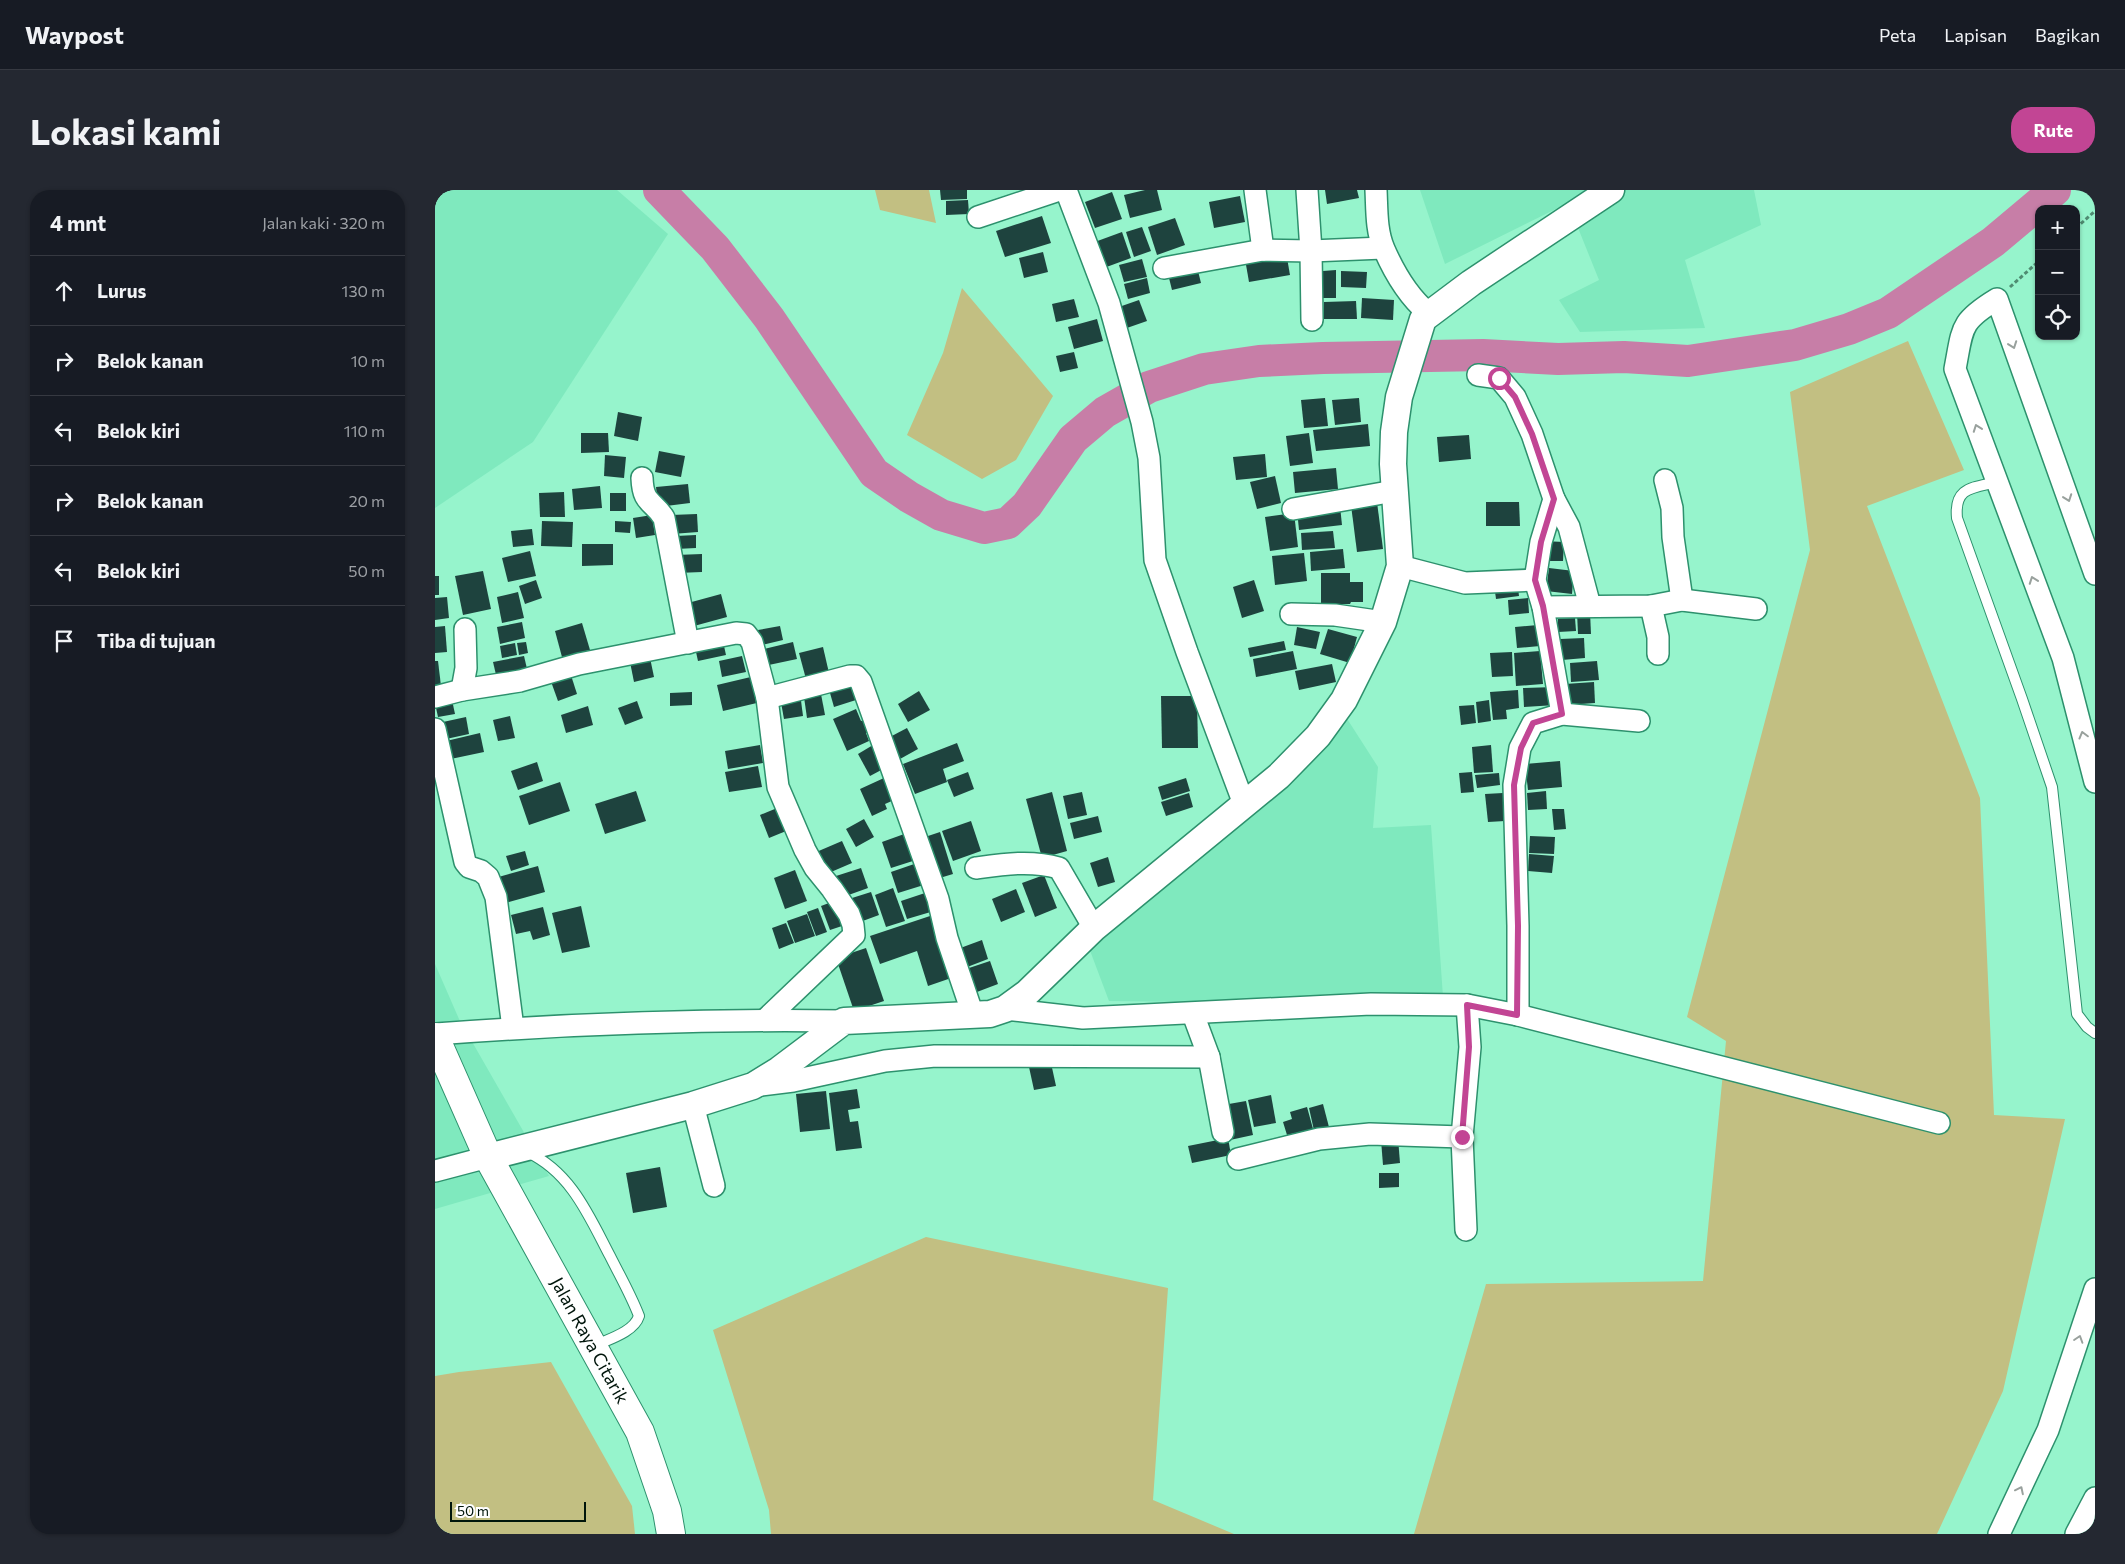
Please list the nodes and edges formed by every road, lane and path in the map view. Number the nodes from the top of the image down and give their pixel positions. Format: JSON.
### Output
{"nodes":[{"id":1,"x":1059,"y":190,"type":"edge"},
{"id":2,"x":1067,"y":190,"type":"edge"},
{"id":3,"x":1255,"y":190,"type":"edge"},
{"id":4,"x":1307,"y":190,"type":"edge"},
{"id":5,"x":1376,"y":190,"type":"edge"},
{"id":6,"x":1611,"y":190,"type":"edge"},
{"id":7,"x":2095,"y":211,"type":"edge"},
{"id":8,"x":977,"y":217,"type":"dead end"},
{"id":9,"x":2080,"y":224,"type":"edge"},
{"id":10,"x":1383,"y":248,"type":"junction"},
{"id":11,"x":1263,"y":250,"type":"junction"},
{"id":12,"x":1311,"y":251,"type":"junction"},
{"id":13,"x":2035,"y":266,"type":"edge"},
{"id":14,"x":1164,"y":268,"type":"dead end"},
{"id":15,"x":1997,"y":299,"type":"junction"},
{"id":16,"x":1425,"y":316,"type":"junction"},
{"id":17,"x":1312,"y":320,"type":"dead end"},
{"id":18,"x":1478,"y":375,"type":"dead end"},
{"id":19,"x":642,"y":478,"type":"dead end"},
{"id":20,"x":1665,"y":480,"type":"dead end"},
{"id":21,"x":1997,"y":482,"type":"junction"},
{"id":22,"x":1394,"y":491,"type":"junction"},
{"id":23,"x":1554,"y":499,"type":"junction"},
{"id":24,"x":1293,"y":509,"type":"dead end"},
{"id":25,"x":1400,"y":566,"type":"junction"},
{"id":26,"x":2095,"y":574,"type":"edge"},
{"id":27,"x":1535,"y":580,"type":"junction"},
{"id":28,"x":1682,"y":600,"type":"junction"},
{"id":29,"x":1543,"y":606,"type":"junction"},
{"id":30,"x":1590,"y":606,"type":"junction"},
{"id":31,"x":1651,"y":606,"type":"junction"},
{"id":32,"x":1756,"y":609,"type":"dead end"},
{"id":33,"x":1291,"y":614,"type":"dead end"},
{"id":34,"x":1383,"y":622,"type":"junction"},
{"id":35,"x":465,"y":628,"type":"dead end"},
{"id":36,"x":688,"y":643,"type":"junction"},
{"id":37,"x":1658,"y":654,"type":"dead end"},
{"id":38,"x":462,"y":690,"type":"junction"},
{"id":39,"x":435,"y":697,"type":"edge"},
{"id":40,"x":767,"y":698,"type":"junction"},
{"id":41,"x":1562,"y":714,"type":"junction"},
{"id":42,"x":1639,"y":721,"type":"dead end"},
{"id":43,"x":435,"y":729,"type":"edge"},
{"id":44,"x":2095,"y":782,"type":"edge"},
{"id":45,"x":1244,"y":804,"type":"junction"},
{"id":46,"x":976,"y":868,"type":"dead end"},
{"id":47,"x":1094,"y":928,"type":"junction"},
{"id":48,"x":1005,"y":1009,"type":"junction"},
{"id":49,"x":1468,"y":1012,"type":"junction"},
{"id":50,"x":973,"y":1015,"type":"junction"},
{"id":51,"x":1517,"y":1015,"type":"junction"},
{"id":52,"x":765,"y":1020,"type":"junction"},
{"id":53,"x":844,"y":1021,"type":"junction"},
{"id":54,"x":513,"y":1028,"type":"junction"},
{"id":55,"x":2095,"y":1033,"type":"edge"},
{"id":56,"x":1200,"y":1034,"type":"junction"},
{"id":57,"x":435,"y":1035,"type":"edge"},
{"id":58,"x":753,"y":1086,"type":"junction"},
{"id":59,"x":693,"y":1105,"type":"junction"},
{"id":60,"x":1939,"y":1122,"type":"dead end"},
{"id":61,"x":1223,"y":1132,"type":"dead end"},
{"id":62,"x":1462,"y":1137,"type":"junction"},
{"id":63,"x":521,"y":1150,"type":"junction"},
{"id":64,"x":488,"y":1157,"type":"junction"},
{"id":65,"x":1238,"y":1159,"type":"dead end"},
{"id":66,"x":435,"y":1171,"type":"edge"},
{"id":67,"x":714,"y":1186,"type":"dead end"},
{"id":68,"x":1466,"y":1230,"type":"dead end"},
{"id":69,"x":2095,"y":1289,"type":"edge"},
{"id":70,"x":591,"y":1347,"type":"junction"},
{"id":71,"x":2095,"y":1498,"type":"edge"},
{"id":72,"x":671,"y":1534,"type":"edge"},
{"id":73,"x":1999,"y":1534,"type":"edge"},
{"id":74,"x":2076,"y":1534,"type":"edge"}],
"edges":[{"from":1,"to":8,"type":"street"},
{"from":2,"to":45,"type":"street"},
{"from":3,"to":11,"type":"street"},
{"from":4,"to":12,"type":"street"},
{"from":5,"to":10,"type":"street"},
{"from":6,"to":16,"type":"street"},
{"from":7,"to":9,"type":"path"},
{"from":10,"to":12,"type":"street"},
{"from":10,"to":16,"type":"street"},
{"from":11,"to":12,"type":"street"},
{"from":11,"to":14,"type":"street"},
{"from":12,"to":17,"type":"street"},
{"from":13,"to":15,"type":"path"},
{"from":21,"to":15,"type":"street","one_way":true},
{"from":15,"to":26,"type":"street","one_way":true},
{"from":16,"to":22,"type":"street"},
{"from":18,"to":23,"type":"street"},
{"from":19,"to":36,"type":"street"},
{"from":20,"to":28,"type":"street"},
{"from":44,"to":21,"type":"street","one_way":true},
{"from":21,"to":55,"type":"lane"},
{"from":22,"to":24,"type":"street"},
{"from":22,"to":25,"type":"street"},
{"from":23,"to":27,"type":"street"},
{"from":23,"to":30,"type":"street"},
{"from":25,"to":27,"type":"street"},
{"from":25,"to":34,"type":"street"},
{"from":27,"to":29,"type":"street"},
{"from":28,"to":31,"type":"street"},
{"from":28,"to":32,"type":"street"},
{"from":29,"to":30,"type":"street"},
{"from":29,"to":41,"type":"street"},
{"from":30,"to":31,"type":"street"},
{"from":31,"to":37,"type":"street"},
{"from":33,"to":34,"type":"street"},
{"from":34,"to":45,"type":"street"},
{"from":35,"to":38,"type":"street"},
{"from":36,"to":38,"type":"street"},
{"from":36,"to":40,"type":"street"},
{"from":38,"to":39,"type":"street"},
{"from":40,"to":50,"type":"street"},
{"from":40,"to":52,"type":"street"},
{"from":41,"to":42,"type":"street"},
{"from":41,"to":51,"type":"street"},
{"from":43,"to":54,"type":"street"},
{"from":45,"to":47,"type":"street"},
{"from":46,"to":47,"type":"street"},
{"from":47,"to":48,"type":"street"},
{"from":48,"to":50,"type":"street"},
{"from":48,"to":56,"type":"street"},
{"from":49,"to":51,"type":"street"},
{"from":49,"to":56,"type":"street"},
{"from":49,"to":62,"type":"street"},
{"from":50,"to":53,"type":"street"},
{"from":51,"to":60,"type":"street"},
{"from":52,"to":53,"type":"street"},
{"from":52,"to":54,"type":"street"},
{"from":53,"to":58,"type":"street"},
{"from":54,"to":57,"type":"street"},
{"from":56,"to":58,"type":"street"},
{"from":56,"to":61,"type":"street"},
{"from":57,"to":64,"type":"main road","name":"Jalan Raya Citarik"},
{"from":58,"to":59,"type":"street"},
{"from":59,"to":63,"type":"street"},
{"from":59,"to":67,"type":"street"},
{"from":62,"to":65,"type":"street"},
{"from":62,"to":68,"type":"street"},
{"from":63,"to":64,"type":"street"},
{"from":63,"to":70,"type":"lane"},
{"from":64,"to":66,"type":"street"},
{"from":64,"to":70,"type":"main road","name":"Jalan Raya Citarik"},
{"from":73,"to":69,"type":"street","one_way":true},
{"from":70,"to":72,"type":"main road","name":"Jalan Raya Citarik"},
{"from":71,"to":74,"type":"street"}]}
